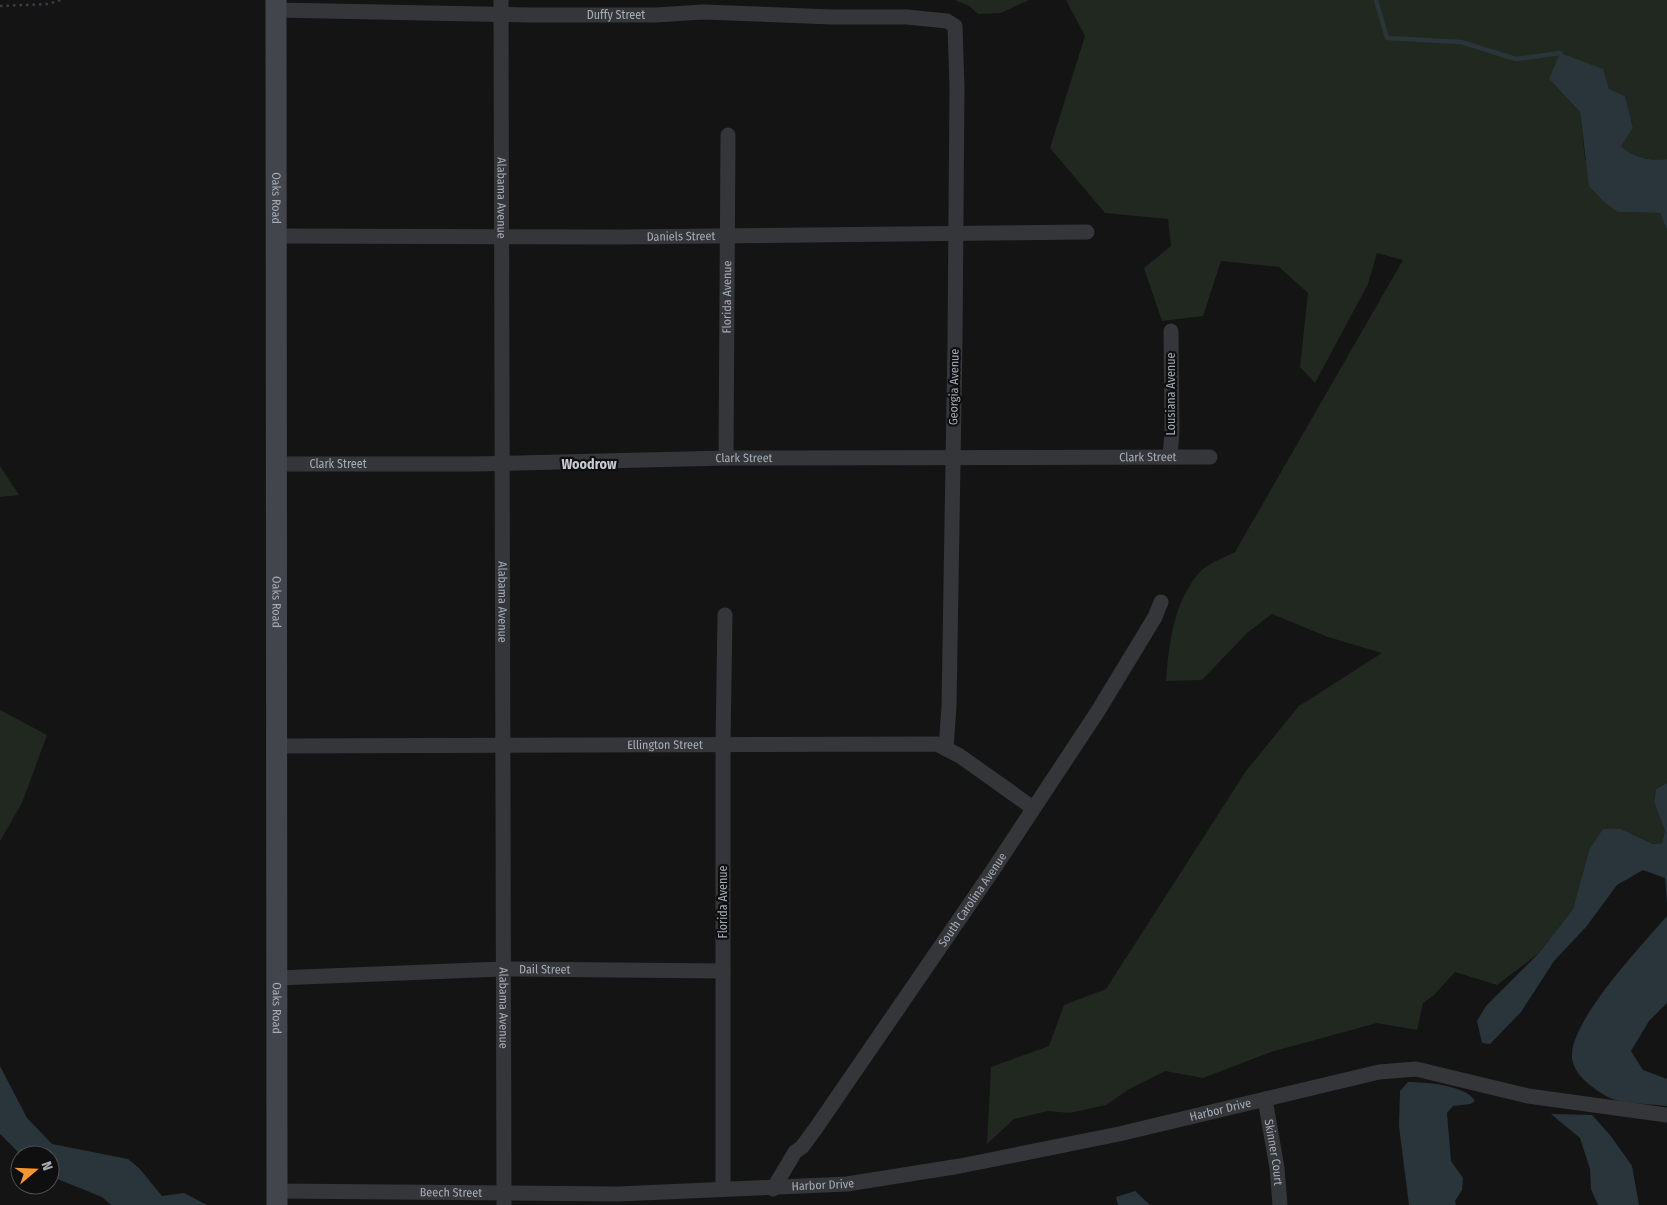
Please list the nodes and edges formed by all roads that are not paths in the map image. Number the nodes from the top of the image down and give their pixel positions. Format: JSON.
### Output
{"nodes":[{"id":1,"x":276,"y":5,"type":"edge"},
{"id":2,"x":501,"y":7,"type":"edge"},
{"id":3,"x":955,"y":26,"type":"joint"},
{"id":4,"x":728,"y":135,"type":"dead end"},
{"id":5,"x":1087,"y":232,"type":"dead end"},
{"id":6,"x":955,"y":233,"type":"junction"},
{"id":7,"x":727,"y":234,"type":"junction"},
{"id":8,"x":276,"y":236,"type":"junction"},
{"id":9,"x":501,"y":236,"type":"junction"},
{"id":10,"x":1171,"y":331,"type":"dead end"},
{"id":11,"x":1170,"y":457,"type":"junction"},
{"id":12,"x":1210,"y":457,"type":"dead end"},
{"id":13,"x":726,"y":458,"type":"junction"},
{"id":14,"x":953,"y":458,"type":"junction"},
{"id":15,"x":503,"y":463,"type":"junction"},
{"id":16,"x":276,"y":464,"type":"junction"},
{"id":17,"x":1161,"y":602,"type":"dead end"},
{"id":18,"x":725,"y":615,"type":"dead end"},
{"id":19,"x":723,"y":744,"type":"junction"},
{"id":20,"x":277,"y":746,"type":"junction"},
{"id":21,"x":503,"y":746,"type":"junction"},
{"id":22,"x":946,"y":749,"type":"junction"},
{"id":23,"x":1033,"y":808,"type":"junction"},
{"id":24,"x":502,"y":969,"type":"junction"},
{"id":25,"x":723,"y":972,"type":"junction"},
{"id":26,"x":277,"y":978,"type":"junction"},
{"id":27,"x":1265,"y":1099,"type":"junction"},
{"id":28,"x":1667,"y":1116,"type":"edge"},
{"id":29,"x":723,"y":1188,"type":"junction"},
{"id":30,"x":773,"y":1189,"type":"junction"},
{"id":31,"x":277,"y":1198,"type":"edge"},
{"id":32,"x":504,"y":1199,"type":"edge"},
{"id":33,"x":1280,"y":1205,"type":"edge"}],
"edges":[{"from":1,"to":2,"type":"street","name":"Duffy Street"},
{"from":1,"to":8,"type":"street","name":"Oaks Road"},
{"from":2,"to":3,"type":"street","name":"Duffy Street"},
{"from":2,"to":9,"type":"street","name":"Alabama Avenue"},
{"from":3,"to":6,"type":"street","name":"Georgia Avenue"},
{"from":4,"to":7,"type":"street","name":"Florida Avenue"},
{"from":5,"to":6,"type":"street","name":"Daniels Street"},
{"from":6,"to":7,"type":"street","name":"Daniels Street"},
{"from":6,"to":14,"type":"street","name":"Georgia Avenue"},
{"from":7,"to":9,"type":"street","name":"Daniels Street"},
{"from":7,"to":13,"type":"street","name":"Florida Avenue"},
{"from":8,"to":9,"type":"street","name":"Daniels Street"},
{"from":8,"to":16,"type":"street","name":"Oaks Road"},
{"from":9,"to":15,"type":"street","name":"Alabama Avenue"},
{"from":10,"to":11,"type":"street","name":"Lousiana Avenue"},
{"from":11,"to":12,"type":"street","name":"Clark Street"},
{"from":11,"to":14,"type":"street","name":"Clark Street"},
{"from":13,"to":14,"type":"street","name":"Clark Street"},
{"from":13,"to":15,"type":"street","name":"Clark Street"},
{"from":14,"to":22,"type":"street","name":"Georgia Avenue"},
{"from":15,"to":16,"type":"street","name":"Clark Street"},
{"from":15,"to":21,"type":"street","name":"Alabama Avenue"},
{"from":16,"to":20,"type":"street","name":"Oaks Road"},
{"from":17,"to":23,"type":"street","name":"South Carolina Avenue"},
{"from":18,"to":19,"type":"street","name":"Florida Avenue"},
{"from":19,"to":21,"type":"street","name":"Ellington Street"},
{"from":19,"to":22,"type":"street","name":"Ellington Street"},
{"from":19,"to":25,"type":"street","name":"Florida Avenue"},
{"from":20,"to":21,"type":"street","name":"Ellington Street"},
{"from":20,"to":26,"type":"street","name":"Oaks Road"},
{"from":21,"to":24,"type":"street","name":"Alabama Avenue"},
{"from":22,"to":23,"type":"street","name":"Ellington Street"},
{"from":23,"to":30,"type":"street","name":"South Carolina Avenue"},
{"from":24,"to":25,"type":"street","name":"Dail Street"},
{"from":24,"to":26,"type":"street","name":"Dail Street"},
{"from":24,"to":32,"type":"street","name":"Alabama Avenue"},
{"from":25,"to":29,"type":"street","name":"Florida Avenue"},
{"from":26,"to":31,"type":"street","name":"Oaks Road"},
{"from":27,"to":28,"type":"street","name":"Harbor Drive"},
{"from":27,"to":30,"type":"street","name":"Harbor Drive"},
{"from":27,"to":33,"type":"street","name":"Skinner Court"},
{"from":29,"to":30,"type":"street","name":"Beech Street"},
{"from":29,"to":32,"type":"street","name":"Beech Street"},
{"from":31,"to":32,"type":"street","name":"Beech Street"}]}
